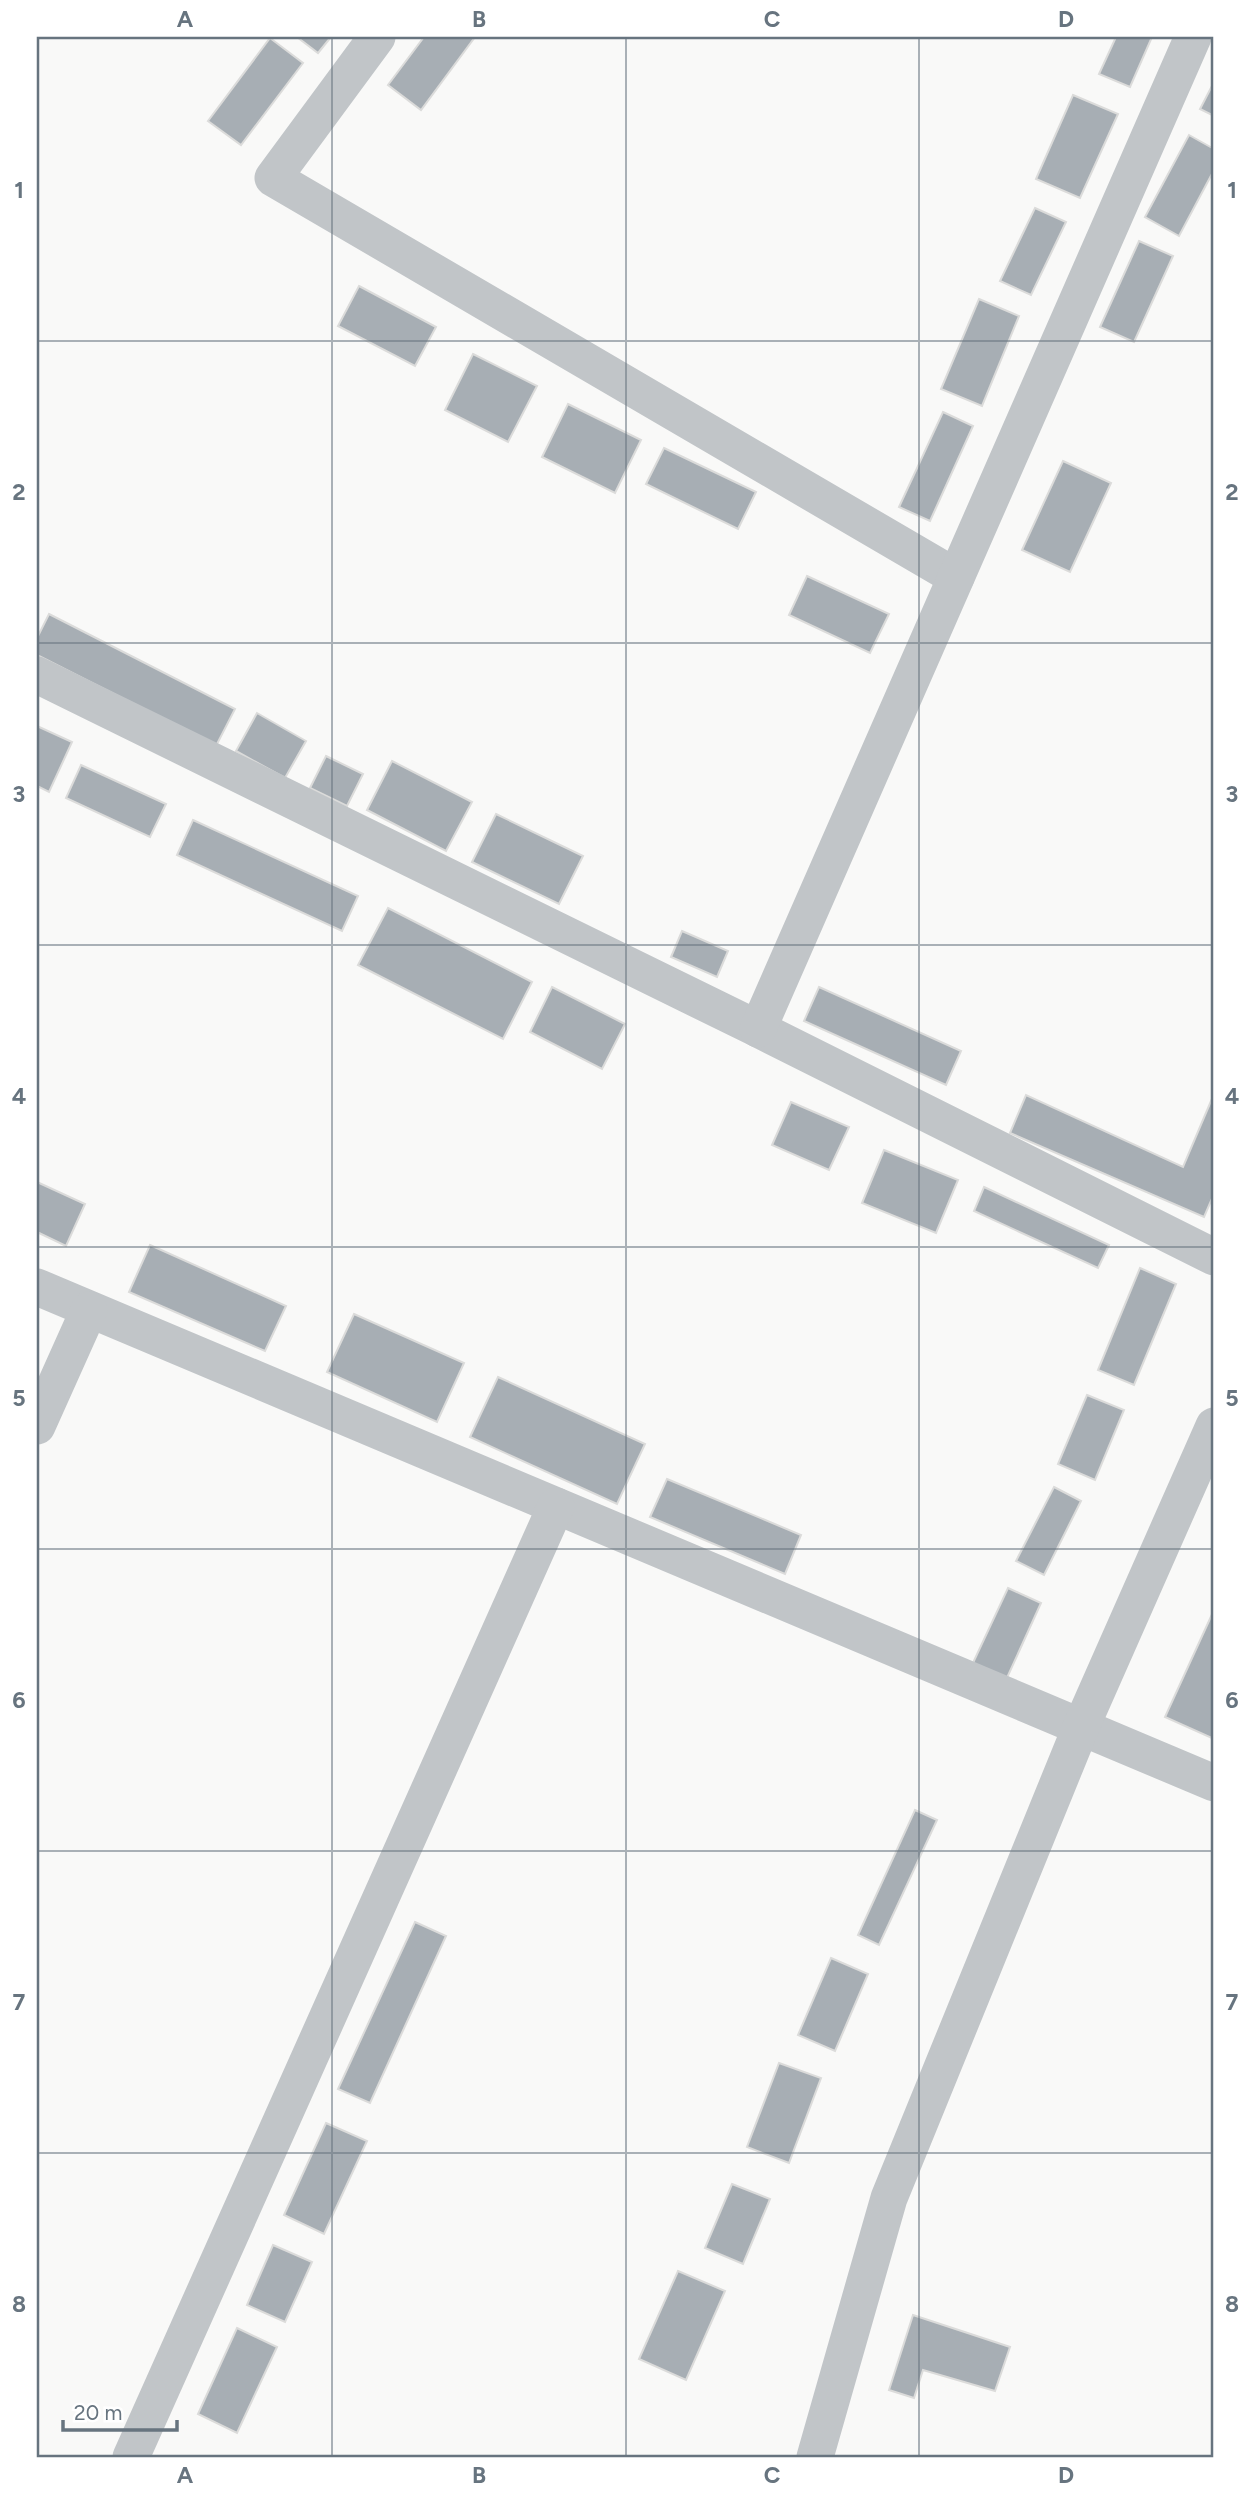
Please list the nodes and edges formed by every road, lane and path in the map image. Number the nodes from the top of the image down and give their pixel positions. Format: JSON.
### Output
{"nodes":[{"id":1,"x":377,"y":37,"type":"edge"},
{"id":2,"x":1193,"y":37,"type":"edge"},
{"id":3,"x":956,"y":577,"type":"junction"},
{"id":4,"x":37,"y":675,"type":"edge"},
{"id":5,"x":758,"y":1029,"type":"junction"},
{"id":6,"x":1214,"y":1257,"type":"edge"},
{"id":7,"x":37,"y":1287,"type":"edge"},
{"id":8,"x":89,"y":1310,"type":"junction"},
{"id":9,"x":37,"y":1426,"type":"edge"},
{"id":10,"x":1214,"y":1426,"type":"edge"},
{"id":11,"x":556,"y":1506,"type":"junction"},
{"id":12,"x":1081,"y":1727,"type":"junction"},
{"id":13,"x":1214,"y":1783,"type":"edge"},
{"id":14,"x":131,"y":2457,"type":"edge"},
{"id":15,"x":816,"y":2457,"type":"edge"}],
"edges":[{"from":1,"to":3,"type":"street"},
{"from":2,"to":3,"type":"street"},
{"from":3,"to":5,"type":"street"},
{"from":4,"to":5,"type":"street"},
{"from":5,"to":6,"type":"street"},
{"from":7,"to":8,"type":"street"},
{"from":8,"to":9,"type":"street"},
{"from":8,"to":11,"type":"street"},
{"from":10,"to":12,"type":"street"},
{"from":11,"to":12,"type":"street"},
{"from":11,"to":14,"type":"street"},
{"from":12,"to":13,"type":"street"},
{"from":12,"to":15,"type":"street"}]}
